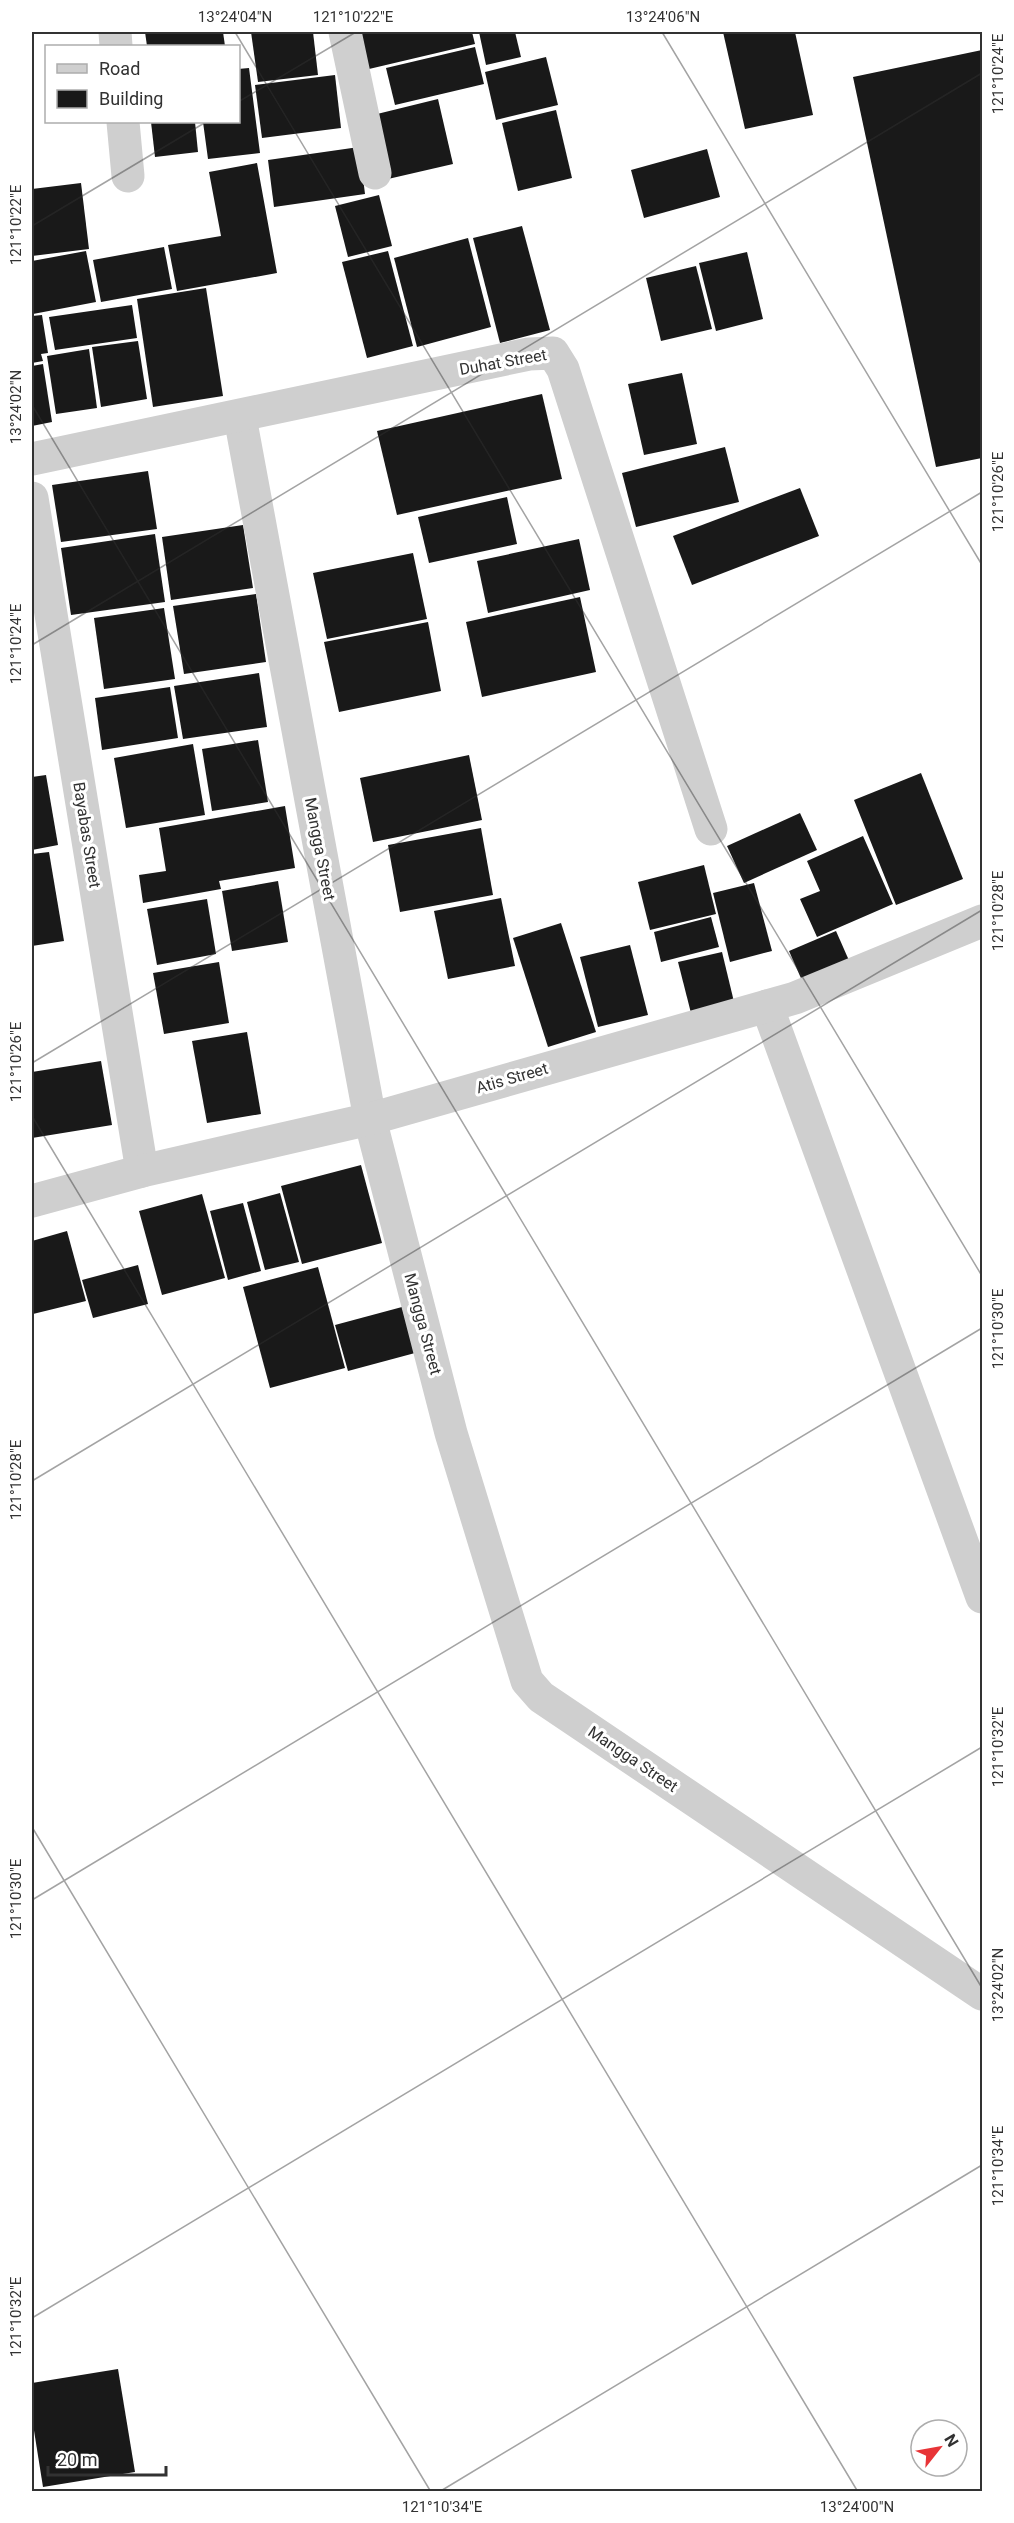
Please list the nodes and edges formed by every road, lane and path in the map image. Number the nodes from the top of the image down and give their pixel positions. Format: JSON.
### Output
{"nodes":[{"id":1,"x":345,"y":32,"type":"edge"},
{"id":2,"x":123,"y":123,"type":"edge"},
{"id":3,"x":375,"y":173,"type":"dead end"},
{"id":4,"x":128,"y":176,"type":"dead end"},
{"id":5,"x":240,"y":417,"type":"junction"},
{"id":6,"x":32,"y":459,"type":"edge"},
{"id":7,"x":32,"y":498,"type":"edge"},
{"id":8,"x":711,"y":829,"type":"dead end"},
{"id":9,"x":982,"y":921,"type":"edge"},
{"id":10,"x":767,"y":1006,"type":"junction"},
{"id":11,"x":370,"y":1119,"type":"junction"},
{"id":12,"x":142,"y":1171,"type":"junction"},
{"id":13,"x":32,"y":1201,"type":"edge"},
{"id":14,"x":982,"y":1597,"type":"edge"},
{"id":15,"x":982,"y":1994,"type":"edge"}],
"edges":[{"from":1,"to":3,"type":"street"},
{"from":2,"to":4,"type":"street"},
{"from":5,"to":6,"type":"street","name":"Duhat Street"},
{"from":5,"to":8,"type":"street","name":"Duhat Street"},
{"from":5,"to":11,"type":"street","name":"Mangga Street"},
{"from":7,"to":12,"type":"street","name":"Bayabas Street"},
{"from":9,"to":10,"type":"street","name":"Atis Street"},
{"from":10,"to":11,"type":"street","name":"Atis Street"},
{"from":10,"to":14,"type":"street"},
{"from":11,"to":12,"type":"street","name":"Atis Street"},
{"from":11,"to":15,"type":"street","name":"Mangga Street"},
{"from":12,"to":13,"type":"street","name":"Atis Street"}]}
